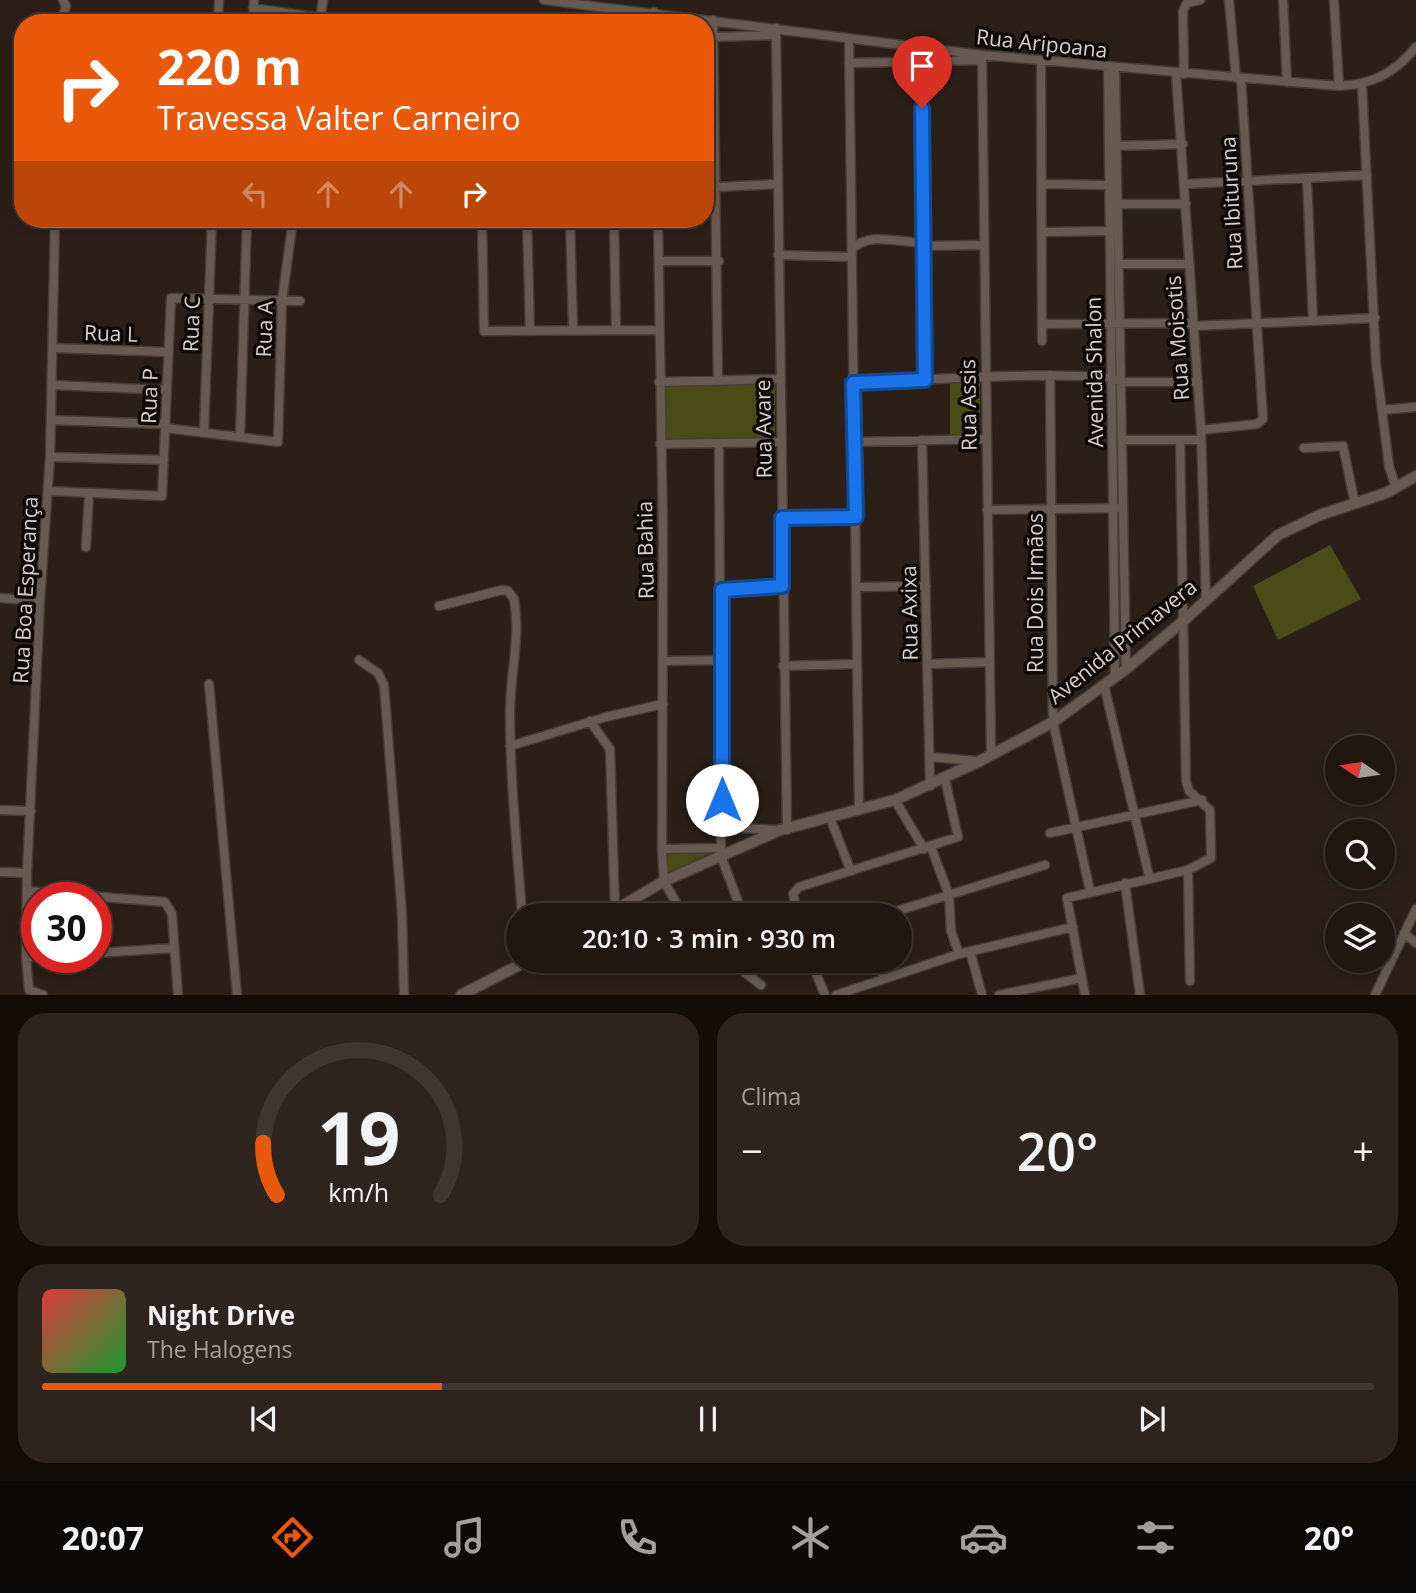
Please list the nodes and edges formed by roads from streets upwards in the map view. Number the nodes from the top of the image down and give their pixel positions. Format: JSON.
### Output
{"nodes":[{"id":1,"x":544,"y":0,"type":"edge"},
{"id":2,"x":1200,"y":0,"type":"edge"},
{"id":3,"x":1229,"y":0,"type":"edge"},
{"id":4,"x":1283,"y":0,"type":"edge"},
{"id":5,"x":1334,"y":0,"type":"edge"},
{"id":6,"x":564,"y":1,"type":"edge"},
{"id":7,"x":253,"y":4,"type":"edge"},
{"id":8,"x":634,"y":4,"type":"edge"},
{"id":9,"x":654,"y":12,"type":"joint"},
{"id":10,"x":295,"y":14,"type":"edge"},
{"id":11,"x":669,"y":14,"type":"edge"},
{"id":12,"x":714,"y":20,"type":"edge"},
{"id":13,"x":714,"y":32,"type":"edge"},
{"id":14,"x":776,"y":32,"type":"junction"},
{"id":15,"x":849,"y":39,"type":"junction"},
{"id":16,"x":1416,"y":47,"type":"edge"},
{"id":17,"x":923,"y":48,"type":"junction"},
{"id":18,"x":982,"y":58,"type":"junction"},
{"id":19,"x":1041,"y":61,"type":"junction"},
{"id":20,"x":849,"y":63,"type":"junction"},
{"id":21,"x":922,"y":63,"type":"junction"},
{"id":22,"x":1111,"y":68,"type":"junction"},
{"id":23,"x":1180,"y":74,"type":"junction"},
{"id":24,"x":1238,"y":79,"type":"junction"},
{"id":25,"x":1287,"y":82,"type":"junction"},
{"id":26,"x":1366,"y":84,"type":"junction"},
{"id":27,"x":1339,"y":86,"type":"junction"},
{"id":28,"x":714,"y":110,"type":"edge"},
{"id":29,"x":1183,"y":144,"type":"junction"},
{"id":30,"x":1116,"y":146,"type":"junction"},
{"id":31,"x":1112,"y":156,"type":"junction"},
{"id":32,"x":1367,"y":174,"type":"junction"},
{"id":33,"x":1307,"y":178,"type":"junction"},
{"id":34,"x":1248,"y":181,"type":"junction"},
{"id":35,"x":777,"y":184,"type":"junction"},
{"id":36,"x":1044,"y":184,"type":"junction"},
{"id":37,"x":1185,"y":184,"type":"junction"},
{"id":38,"x":1108,"y":185,"type":"junction"},
{"id":39,"x":717,"y":187,"type":"junction"},
{"id":40,"x":1114,"y":200,"type":"junction"},
{"id":41,"x":1186,"y":204,"type":"junction"},
{"id":42,"x":55,"y":228,"type":"edge"},
{"id":43,"x":212,"y":228,"type":"edge"},
{"id":44,"x":247,"y":228,"type":"edge"},
{"id":45,"x":292,"y":228,"type":"edge"},
{"id":46,"x":482,"y":228,"type":"edge"},
{"id":47,"x":527,"y":228,"type":"edge"},
{"id":48,"x":570,"y":228,"type":"edge"},
{"id":49,"x":614,"y":228,"type":"edge"},
{"id":50,"x":658,"y":228,"type":"edge"},
{"id":51,"x":1112,"y":230,"type":"junction"},
{"id":52,"x":1043,"y":232,"type":"junction"},
{"id":53,"x":924,"y":244,"type":"junction"},
{"id":54,"x":984,"y":245,"type":"junction"},
{"id":55,"x":852,"y":253,"type":"junction"},
{"id":56,"x":778,"y":256,"type":"junction"},
{"id":57,"x":659,"y":261,"type":"junction"},
{"id":58,"x":719,"y":261,"type":"junction"},
{"id":59,"x":1119,"y":264,"type":"junction"},
{"id":60,"x":1189,"y":264,"type":"junction"},
{"id":61,"x":1115,"y":295,"type":"junction"},
{"id":62,"x":210,"y":298,"type":"junction"},
{"id":63,"x":245,"y":300,"type":"junction"},
{"id":64,"x":282,"y":301,"type":"junction"},
{"id":65,"x":300,"y":301,"type":"dead end"},
{"id":66,"x":1375,"y":318,"type":"junction"},
{"id":67,"x":1313,"y":321,"type":"junction"},
{"id":68,"x":1042,"y":324,"type":"junction"},
{"id":69,"x":1116,"y":324,"type":"junction"},
{"id":70,"x":1255,"y":324,"type":"junction"},
{"id":71,"x":1194,"y":325,"type":"junction"},
{"id":72,"x":616,"y":330,"type":"junction"},
{"id":73,"x":659,"y":330,"type":"junction"},
{"id":74,"x":530,"y":331,"type":"junction"},
{"id":75,"x":573,"y":331,"type":"junction"},
{"id":76,"x":1042,"y":341,"type":"dead end"},
{"id":77,"x":53,"y":348,"type":"junction"},
{"id":78,"x":168,"y":352,"type":"junction"},
{"id":79,"x":1050,"y":375,"type":"junction"},
{"id":80,"x":1112,"y":376,"type":"junction"},
{"id":81,"x":779,"y":379,"type":"junction"},
{"id":82,"x":984,"y":379,"type":"junction"},
{"id":83,"x":925,"y":380,"type":"junction"},
{"id":84,"x":718,"y":381,"type":"junction"},
{"id":85,"x":659,"y":382,"type":"junction"},
{"id":86,"x":1121,"y":382,"type":"junction"},
{"id":87,"x":1198,"y":382,"type":"junction"},
{"id":88,"x":853,"y":383,"type":"junction"},
{"id":89,"x":52,"y":385,"type":"junction"},
{"id":90,"x":167,"y":390,"type":"junction"},
{"id":91,"x":1416,"y":407,"type":"edge"},
{"id":92,"x":1382,"y":410,"type":"junction"},
{"id":93,"x":51,"y":420,"type":"junction"},
{"id":94,"x":165,"y":426,"type":"junction"},
{"id":95,"x":1201,"y":430,"type":"junction"},
{"id":96,"x":204,"y":431,"type":"junction"},
{"id":97,"x":240,"y":437,"type":"junction"},
{"id":98,"x":985,"y":439,"type":"junction"},
{"id":99,"x":922,"y":440,"type":"junction"},
{"id":100,"x":1122,"y":440,"type":"junction"},
{"id":101,"x":1180,"y":440,"type":"junction"},
{"id":102,"x":1201,"y":440,"type":"junction"},
{"id":103,"x":780,"y":442,"type":"junction"},
{"id":104,"x":855,"y":442,"type":"junction"},
{"id":105,"x":660,"y":444,"type":"junction"},
{"id":106,"x":719,"y":444,"type":"junction"},
{"id":107,"x":1304,"y":448,"type":"dead end"},
{"id":108,"x":50,"y":457,"type":"junction"},
{"id":109,"x":164,"y":460,"type":"junction"},
{"id":110,"x":1416,"y":476,"type":"edge"},
{"id":111,"x":1118,"y":487,"type":"junction"},
{"id":112,"x":1396,"y":488,"type":"junction"},
{"id":113,"x":48,"y":491,"type":"junction"},
{"id":114,"x":89,"y":494,"type":"junction"},
{"id":115,"x":1355,"y":504,"type":"junction"},
{"id":116,"x":1117,"y":508,"type":"junction"},
{"id":117,"x":1052,"y":509,"type":"junction"},
{"id":118,"x":987,"y":510,"type":"junction"},
{"id":119,"x":856,"y":517,"type":"junction"},
{"id":120,"x":782,"y":518,"type":"junction"},
{"id":121,"x":86,"y":547,"type":"dead end"},
{"id":122,"x":782,"y":586,"type":"junction"},
{"id":123,"x":926,"y":586,"type":"junction"},
{"id":124,"x":857,"y":587,"type":"junction"},
{"id":125,"x":722,"y":590,"type":"junction"},
{"id":126,"x":0,"y":598,"type":"edge"},
{"id":127,"x":1206,"y":600,"type":"junction"},
{"id":128,"x":40,"y":601,"type":"junction"},
{"id":129,"x":439,"y":606,"type":"dead end"},
{"id":130,"x":1181,"y":623,"type":"junction"},
{"id":131,"x":359,"y":660,"type":"dead end"},
{"id":132,"x":722,"y":660,"type":"junction"},
{"id":133,"x":663,"y":661,"type":"junction"},
{"id":134,"x":989,"y":662,"type":"junction"},
{"id":135,"x":857,"y":664,"type":"junction"},
{"id":136,"x":928,"y":664,"type":"junction"},
{"id":137,"x":783,"y":666,"type":"junction"},
{"id":138,"x":1126,"y":669,"type":"junction"},
{"id":139,"x":1115,"y":677,"type":"junction"},
{"id":140,"x":209,"y":684,"type":"dead end"},
{"id":141,"x":1104,"y":685,"type":"junction"},
{"id":142,"x":663,"y":704,"type":"junction"},
{"id":143,"x":590,"y":721,"type":"junction"},
{"id":144,"x":1053,"y":722,"type":"junction"},
{"id":145,"x":510,"y":746,"type":"junction"},
{"id":146,"x":991,"y":754,"type":"junction"},
{"id":147,"x":930,"y":757,"type":"junction"},
{"id":148,"x":980,"y":761,"type":"junction"},
{"id":149,"x":944,"y":779,"type":"junction"},
{"id":150,"x":930,"y":786,"type":"junction"},
{"id":151,"x":895,"y":800,"type":"junction"},
{"id":152,"x":1202,"y":800,"type":"junction"},
{"id":153,"x":859,"y":809,"type":"junction"},
{"id":154,"x":0,"y":810,"type":"edge"},
{"id":155,"x":31,"y":811,"type":"junction"},
{"id":156,"x":1133,"y":814,"type":"junction"},
{"id":157,"x":830,"y":817,"type":"junction"},
{"id":158,"x":722,"y":827,"type":"junction"},
{"id":159,"x":1075,"y":827,"type":"junction"},
{"id":160,"x":784,"y":830,"type":"junction"},
{"id":161,"x":1050,"y":833,"type":"dead end"},
{"id":162,"x":927,"y":848,"type":"junction"},
{"id":163,"x":662,"y":849,"type":"junction"},
{"id":164,"x":721,"y":852,"type":"junction"},
{"id":165,"x":1045,"y":865,"type":"dead end"},
{"id":166,"x":1188,"y":870,"type":"junction"},
{"id":167,"x":851,"y":871,"type":"junction"},
{"id":168,"x":0,"y":872,"type":"edge"},
{"id":169,"x":27,"y":873,"type":"junction"},
{"id":170,"x":1149,"y":876,"type":"junction"},
{"id":171,"x":664,"y":881,"type":"junction"},
{"id":172,"x":27,"y":882,"type":"edge"},
{"id":173,"x":1125,"y":883,"type":"junction"},
{"id":174,"x":1090,"y":891,"type":"junction"},
{"id":175,"x":949,"y":895,"type":"junction"},
{"id":176,"x":112,"y":898,"type":"edge"},
{"id":177,"x":521,"y":903,"type":"edge"},
{"id":178,"x":611,"y":903,"type":"edge"},
{"id":179,"x":628,"y":903,"type":"edge"},
{"id":180,"x":676,"y":903,"type":"edge"},
{"id":181,"x":739,"y":903,"type":"edge"},
{"id":182,"x":795,"y":903,"type":"edge"},
{"id":183,"x":912,"y":906,"type":"edge"},
{"id":184,"x":1416,"y":909,"type":"edge"},
{"id":185,"x":1073,"y":927,"type":"junction"},
{"id":186,"x":1404,"y":933,"type":"junction"},
{"id":187,"x":1416,"y":943,"type":"edge"},
{"id":188,"x":174,"y":948,"type":"junction"},
{"id":189,"x":970,"y":951,"type":"junction"},
{"id":190,"x":112,"y":952,"type":"edge"},
{"id":191,"x":959,"y":954,"type":"junction"},
{"id":192,"x":506,"y":971,"type":"edge"},
{"id":193,"x":26,"y":973,"type":"edge"},
{"id":194,"x":746,"y":973,"type":"edge"},
{"id":195,"x":816,"y":973,"type":"edge"},
{"id":196,"x":883,"y":973,"type":"edge"},
{"id":197,"x":884,"y":978,"type":"junction"},
{"id":198,"x":1082,"y":978,"type":"junction"},
{"id":199,"x":1191,"y":981,"type":"dead end"},
{"id":200,"x":761,"y":985,"type":"dead end"},
{"id":201,"x":26,"y":992,"type":"edge"},
{"id":202,"x":43,"y":995,"type":"edge"},
{"id":203,"x":178,"y":995,"type":"edge"},
{"id":204,"x":237,"y":995,"type":"edge"},
{"id":205,"x":404,"y":995,"type":"edge"},
{"id":206,"x":461,"y":995,"type":"edge"},
{"id":207,"x":825,"y":995,"type":"edge"},
{"id":208,"x":836,"y":995,"type":"edge"},
{"id":209,"x":982,"y":995,"type":"edge"},
{"id":210,"x":999,"y":995,"type":"edge"},
{"id":211,"x":1085,"y":995,"type":"edge"},
{"id":212,"x":1140,"y":995,"type":"edge"},
{"id":213,"x":1375,"y":995,"type":"edge"}],
"edges":[{"from":1,"to":6,"type":"street","name":"Rua Aripoana"},
{"from":2,"to":23,"type":"street","name":"Rua Moisotis"},
{"from":3,"to":24,"type":"street","name":"Rua Ibituruna"},
{"from":4,"to":25,"type":"street"},
{"from":5,"to":27,"type":"street"},
{"from":6,"to":8,"type":"street","name":"Rua Aripoana"},
{"from":7,"to":10,"type":"street"},
{"from":8,"to":9,"type":"street","name":"Rua Aripoana"},
{"from":9,"to":11,"type":"street","name":"Rua Aripoana"},
{"from":12,"to":14,"type":"street","name":"Rua Aripoana"},
{"from":13,"to":14,"type":"street"},
{"from":14,"to":15,"type":"street","name":"Rua Aripoana"},
{"from":14,"to":35,"type":"street","name":"Rua Avare"},
{"from":15,"to":17,"type":"street","name":"Rua Aripoana"},
{"from":15,"to":20,"type":"street"},
{"from":16,"to":26,"type":"street"},
{"from":17,"to":18,"type":"street","name":"Rua Aripoana"},
{"from":17,"to":21,"type":"street"},
{"from":18,"to":19,"type":"street","name":"Rua Aripoana"},
{"from":18,"to":21,"type":"street"},
{"from":18,"to":54,"type":"street","name":"Rua Assis"},
{"from":19,"to":22,"type":"street","name":"Rua Aripoana"},
{"from":19,"to":36,"type":"street"},
{"from":20,"to":21,"type":"street"},
{"from":20,"to":55,"type":"street"},
{"from":21,"to":53,"type":"street"},
{"from":22,"to":23,"type":"street","name":"Rua Aripoana"},
{"from":22,"to":30,"type":"street","name":"Avenida Shalon"},
{"from":22,"to":31,"type":"street","name":"Avenida Shalon"},
{"from":23,"to":24,"type":"street","name":"Rua Aripoana"},
{"from":23,"to":29,"type":"street","name":"Rua Moisotis"},
{"from":24,"to":25,"type":"street","name":"Rua Aripoana"},
{"from":24,"to":34,"type":"street","name":"Rua Ibituruna"},
{"from":25,"to":27,"type":"street","name":"Rua Aripoana"},
{"from":26,"to":27,"type":"street","name":"Rua Aripoana"},
{"from":26,"to":32,"type":"street"},
{"from":28,"to":39,"type":"street"},
{"from":29,"to":30,"type":"street"},
{"from":29,"to":37,"type":"street","name":"Rua Moisotis"},
{"from":30,"to":31,"type":"street","name":"Avenida Shalon"},
{"from":31,"to":38,"type":"street","name":"Avenida Shalon"},
{"from":31,"to":40,"type":"street","name":"Avenida Shalon"},
{"from":32,"to":33,"type":"street"},
{"from":32,"to":66,"type":"street"},
{"from":33,"to":34,"type":"street"},
{"from":33,"to":67,"type":"street"},
{"from":34,"to":37,"type":"street"},
{"from":34,"to":70,"type":"street","name":"Rua Ibituruna"},
{"from":35,"to":39,"type":"street"},
{"from":35,"to":56,"type":"street","name":"Rua Avare"},
{"from":36,"to":38,"type":"street"},
{"from":36,"to":52,"type":"street"},
{"from":37,"to":41,"type":"street","name":"Rua Moisotis"},
{"from":38,"to":40,"type":"street","name":"Avenida Shalon"},
{"from":39,"to":58,"type":"street"},
{"from":40,"to":41,"type":"street"},
{"from":40,"to":51,"type":"street","name":"Avenida Shalon"},
{"from":41,"to":60,"type":"street","name":"Rua Moisotis"},
{"from":42,"to":77,"type":"street","name":"Rua Boa Esperança"},
{"from":43,"to":62,"type":"street","name":"Rua C"},
{"from":44,"to":63,"type":"street"},
{"from":45,"to":64,"type":"street","name":"Rua A"},
{"from":46,"to":74,"type":"street"},
{"from":47,"to":74,"type":"street"},
{"from":48,"to":75,"type":"street"},
{"from":49,"to":72,"type":"street"},
{"from":50,"to":57,"type":"street","name":"Rua Bahia"},
{"from":51,"to":52,"type":"street"},
{"from":51,"to":59,"type":"street","name":"Avenida Shalon"},
{"from":51,"to":61,"type":"street","name":"Avenida Shalon"},
{"from":52,"to":68,"type":"street"},
{"from":53,"to":54,"type":"street"},
{"from":53,"to":55,"type":"street"},
{"from":53,"to":83,"type":"street"},
{"from":54,"to":82,"type":"street","name":"Rua Assis"},
{"from":55,"to":56,"type":"street"},
{"from":55,"to":88,"type":"street"},
{"from":56,"to":81,"type":"street","name":"Rua Avare"},
{"from":57,"to":58,"type":"street"},
{"from":57,"to":73,"type":"street","name":"Rua Bahia"},
{"from":58,"to":84,"type":"street"},
{"from":59,"to":60,"type":"street"},
{"from":59,"to":61,"type":"street","name":"Avenida Shalon"},
{"from":60,"to":71,"type":"street","name":"Rua Moisotis"},
{"from":61,"to":69,"type":"street","name":"Avenida Shalon"},
{"from":62,"to":63,"type":"street"},
{"from":62,"to":78,"type":"street","name":"Rua P"},
{"from":62,"to":96,"type":"street","name":"Rua C"},
{"from":63,"to":64,"type":"street"},
{"from":63,"to":97,"type":"street"},
{"from":64,"to":65,"type":"street"},
{"from":64,"to":97,"type":"street","name":"Rua A"},
{"from":66,"to":67,"type":"street"},
{"from":66,"to":92,"type":"street"},
{"from":67,"to":70,"type":"street"},
{"from":68,"to":69,"type":"street"},
{"from":68,"to":76,"type":"street"},
{"from":69,"to":71,"type":"street"},
{"from":69,"to":80,"type":"street","name":"Avenida Shalon"},
{"from":69,"to":86,"type":"street","name":"Avenida Shalon"},
{"from":70,"to":71,"type":"street"},
{"from":70,"to":95,"type":"street","name":"Rua Ibituruna"},
{"from":71,"to":87,"type":"street","name":"Rua Moisotis"},
{"from":72,"to":73,"type":"street"},
{"from":72,"to":75,"type":"street"},
{"from":73,"to":85,"type":"street","name":"Rua Bahia"},
{"from":74,"to":75,"type":"street"},
{"from":77,"to":78,"type":"street","name":"Rua L"},
{"from":77,"to":89,"type":"street","name":"Rua Boa Esperança"},
{"from":78,"to":90,"type":"street","name":"Rua P"},
{"from":79,"to":80,"type":"street"},
{"from":79,"to":82,"type":"street"},
{"from":79,"to":117,"type":"street","name":"Rua Dois Irmãos"},
{"from":80,"to":86,"type":"street"},
{"from":80,"to":111,"type":"street","name":"Avenida Shalon"},
{"from":81,"to":84,"type":"street"},
{"from":81,"to":103,"type":"street","name":"Rua Avare"},
{"from":82,"to":83,"type":"street"},
{"from":82,"to":98,"type":"street","name":"Rua Assis"},
{"from":83,"to":88,"type":"street"},
{"from":84,"to":85,"type":"street"},
{"from":85,"to":105,"type":"street","name":"Rua Bahia"},
{"from":86,"to":87,"type":"street"},
{"from":86,"to":100,"type":"street","name":"Avenida Shalon"},
{"from":87,"to":95,"type":"street","name":"Rua Moisotis"},
{"from":88,"to":104,"type":"street"},
{"from":89,"to":90,"type":"street"},
{"from":89,"to":93,"type":"street","name":"Rua Boa Esperança"},
{"from":90,"to":94,"type":"street","name":"Rua P"},
{"from":91,"to":92,"type":"street"},
{"from":92,"to":112,"type":"street"},
{"from":93,"to":94,"type":"street"},
{"from":93,"to":108,"type":"street","name":"Rua Boa Esperança"},
{"from":94,"to":96,"type":"street"},
{"from":94,"to":109,"type":"street","name":"Rua P"},
{"from":95,"to":102,"type":"street","name":"Rua Moisotis"},
{"from":96,"to":97,"type":"street"},
{"from":98,"to":99,"type":"street"},
{"from":98,"to":118,"type":"street","name":"Rua Assis"},
{"from":99,"to":104,"type":"street"},
{"from":99,"to":123,"type":"street","name":"Rua Axixa"},
{"from":100,"to":101,"type":"street"},
{"from":100,"to":111,"type":"street","name":"Avenida Shalon"},
{"from":101,"to":102,"type":"street"},
{"from":101,"to":130,"type":"street"},
{"from":102,"to":127,"type":"street","name":"Rua Moisotis"},
{"from":103,"to":106,"type":"street"},
{"from":103,"to":120,"type":"street","name":"Rua Avare"},
{"from":104,"to":119,"type":"street"},
{"from":105,"to":106,"type":"street"},
{"from":105,"to":133,"type":"street","name":"Rua Bahia"},
{"from":106,"to":125,"type":"street"},
{"from":107,"to":115,"type":"street"},
{"from":108,"to":109,"type":"street"},
{"from":108,"to":113,"type":"street","name":"Rua Boa Esperança"},
{"from":109,"to":114,"type":"street","name":"Rua P"},
{"from":110,"to":112,"type":"street","name":"Avenida Primavera"},
{"from":111,"to":116,"type":"street","name":"Avenida Shalon"},
{"from":112,"to":115,"type":"street","name":"Avenida Primavera"},
{"from":113,"to":114,"type":"street"},
{"from":113,"to":128,"type":"street","name":"Rua Boa Esperança"},
{"from":114,"to":121,"type":"street"},
{"from":115,"to":127,"type":"street","name":"Avenida Primavera"},
{"from":116,"to":117,"type":"street"},
{"from":116,"to":138,"type":"street","name":"Avenida Shalon"},
{"from":116,"to":139,"type":"street","name":"Avenida Shalon"},
{"from":117,"to":118,"type":"street"},
{"from":117,"to":144,"type":"street","name":"Rua Dois Irmãos"},
{"from":118,"to":134,"type":"street","name":"Rua Assis"},
{"from":119,"to":120,"type":"street"},
{"from":119,"to":124,"type":"street"},
{"from":120,"to":122,"type":"street","name":"Rua Avare"},
{"from":122,"to":125,"type":"street"},
{"from":122,"to":137,"type":"street","name":"Rua Avare"},
{"from":123,"to":124,"type":"street"},
{"from":123,"to":136,"type":"street","name":"Rua Axixa"},
{"from":124,"to":135,"type":"street"},
{"from":125,"to":132,"type":"street"},
{"from":126,"to":128,"type":"street"},
{"from":127,"to":130,"type":"street","name":"Avenida Primavera"},
{"from":128,"to":155,"type":"street","name":"Rua Boa Esperança"},
{"from":129,"to":145,"type":"street"},
{"from":130,"to":138,"type":"street","name":"Avenida Primavera"},
{"from":130,"to":152,"type":"street"},
{"from":131,"to":205,"type":"street"},
{"from":132,"to":133,"type":"street"},
{"from":132,"to":158,"type":"street"},
{"from":133,"to":142,"type":"street","name":"Rua Bahia"},
{"from":134,"to":136,"type":"street"},
{"from":134,"to":146,"type":"street","name":"Rua Assis"},
{"from":135,"to":137,"type":"street"},
{"from":135,"to":153,"type":"street"},
{"from":136,"to":147,"type":"street","name":"Rua Axixa"},
{"from":137,"to":160,"type":"street","name":"Rua Avare"},
{"from":138,"to":139,"type":"street","name":"Avenida Primavera"},
{"from":139,"to":141,"type":"street","name":"Avenida Primavera"},
{"from":140,"to":204,"type":"street"},
{"from":141,"to":144,"type":"street","name":"Avenida Primavera"},
{"from":141,"to":156,"type":"street"},
{"from":142,"to":143,"type":"street"},
{"from":142,"to":163,"type":"street","name":"Rua Bahia"},
{"from":143,"to":145,"type":"street"},
{"from":143,"to":178,"type":"street"},
{"from":144,"to":146,"type":"street","name":"Avenida Primavera"},
{"from":144,"to":159,"type":"street","name":"Rua Dois Irmãos"},
{"from":145,"to":177,"type":"street"},
{"from":146,"to":148,"type":"street","name":"Avenida Primavera"},
{"from":147,"to":148,"type":"street"},
{"from":147,"to":150,"type":"street","name":"Rua Axixa"},
{"from":148,"to":149,"type":"street","name":"Avenida Primavera"},
{"from":149,"to":150,"type":"street","name":"Avenida Primavera"},
{"from":149,"to":162,"type":"street"},
{"from":150,"to":151,"type":"street","name":"Avenida Primavera"},
{"from":151,"to":153,"type":"street","name":"Avenida Primavera"},
{"from":151,"to":162,"type":"street"},
{"from":152,"to":156,"type":"street"},
{"from":152,"to":166,"type":"street"},
{"from":153,"to":157,"type":"street","name":"Avenida Primavera"},
{"from":154,"to":155,"type":"street"},
{"from":155,"to":169,"type":"street","name":"Rua Boa Esperança"},
{"from":156,"to":159,"type":"street"},
{"from":156,"to":170,"type":"street"},
{"from":157,"to":160,"type":"street","name":"Avenida Primavera"},
{"from":157,"to":167,"type":"street"},
{"from":158,"to":160,"type":"street"},
{"from":158,"to":164,"type":"street"},
{"from":159,"to":161,"type":"street"},
{"from":159,"to":174,"type":"street","name":"Rua Dois Irmãos"},
{"from":160,"to":164,"type":"street","name":"Avenida Primavera"},
{"from":162,"to":167,"type":"street"},
{"from":162,"to":175,"type":"street"},
{"from":163,"to":164,"type":"street"},
{"from":163,"to":171,"type":"street","name":"Rua Bahia"},
{"from":164,"to":171,"type":"street","name":"Avenida Primavera"},
{"from":164,"to":181,"type":"street"},
{"from":165,"to":175,"type":"street"},
{"from":166,"to":170,"type":"street"},
{"from":166,"to":199,"type":"street"},
{"from":167,"to":182,"type":"street"},
{"from":168,"to":169,"type":"street"},
{"from":169,"to":172,"type":"street","name":"Rua Boa Esperança"},
{"from":170,"to":173,"type":"street"},
{"from":171,"to":179,"type":"street","name":"Avenida Primavera"},
{"from":171,"to":180,"type":"street"},
{"from":173,"to":174,"type":"street"},
{"from":173,"to":212,"type":"street"},
{"from":174,"to":185,"type":"street"},
{"from":175,"to":183,"type":"street"},
{"from":175,"to":191,"type":"street"},
{"from":176,"to":188,"type":"street"},
{"from":184,"to":186,"type":"street"},
{"from":185,"to":189,"type":"street"},
{"from":185,"to":198,"type":"street"},
{"from":186,"to":187,"type":"street"},
{"from":186,"to":213,"type":"street"},
{"from":188,"to":190,"type":"street"},
{"from":188,"to":203,"type":"street"},
{"from":189,"to":191,"type":"street"},
{"from":189,"to":209,"type":"street"},
{"from":191,"to":197,"type":"street"},
{"from":192,"to":206,"type":"street"},
{"from":193,"to":201,"type":"street","name":"Rua Boa Esperança"},
{"from":194,"to":200,"type":"street"},
{"from":195,"to":207,"type":"street"},
{"from":196,"to":197,"type":"street"},
{"from":197,"to":208,"type":"street"},
{"from":198,"to":210,"type":"street"},
{"from":198,"to":211,"type":"street"},
{"from":201,"to":202,"type":"street","name":"Rua Boa Esperança"}]}
